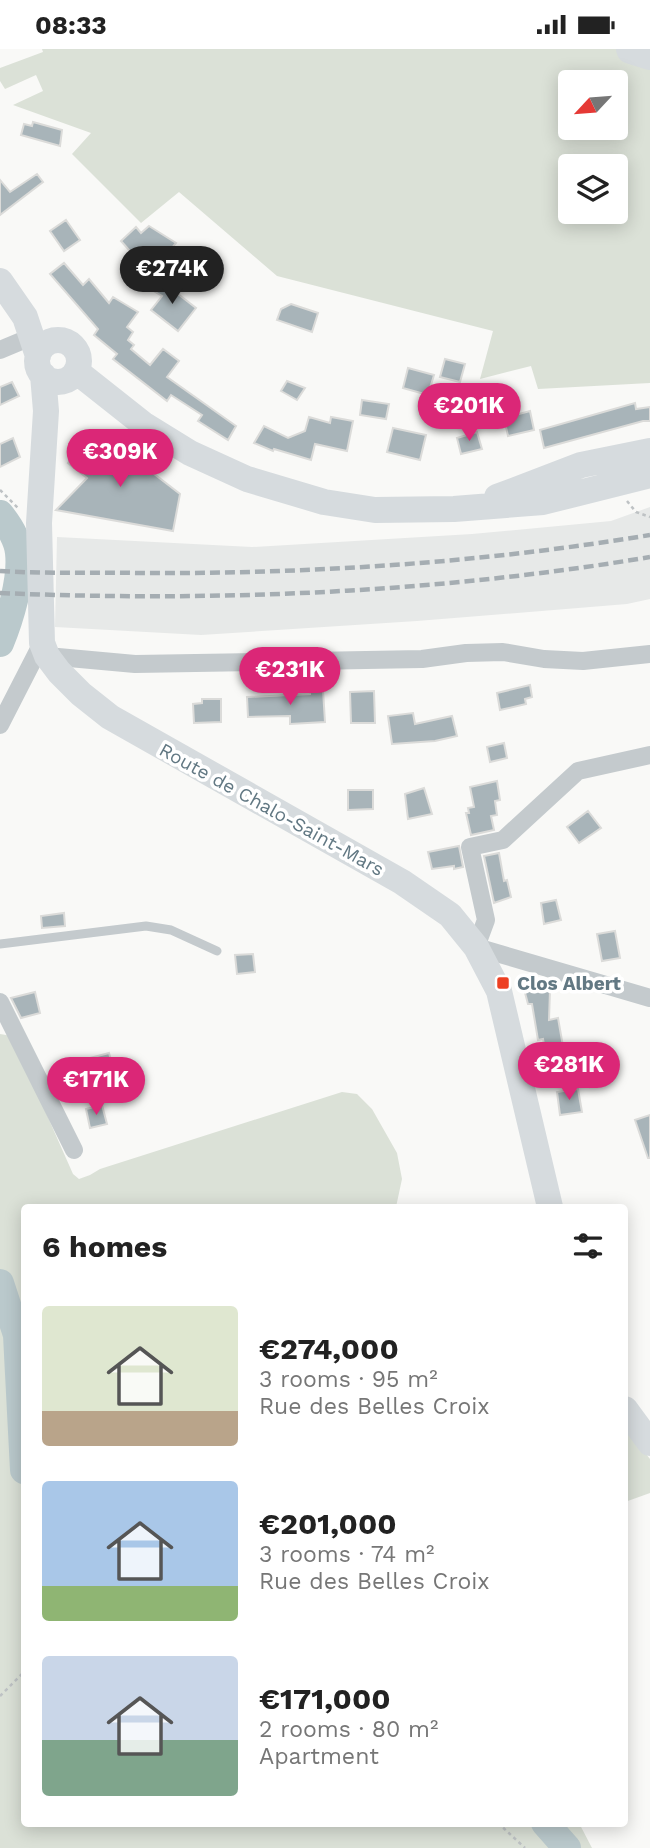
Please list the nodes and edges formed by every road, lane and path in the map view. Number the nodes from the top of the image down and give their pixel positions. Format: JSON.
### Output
{"nodes":[{"id":1,"x":631,"y":49,"type":"edge"},
{"id":2,"x":650,"y":55,"type":"edge"},
{"id":3,"x":0,"y":281,"type":"edge"},
{"id":4,"x":0,"y":350,"type":"edge"},
{"id":5,"x":47,"y":354,"type":"junction"},
{"id":6,"x":650,"y":451,"type":"edge"},
{"id":7,"x":650,"y":475,"type":"edge"},
{"id":8,"x":540,"y":492,"type":"junction"},
{"id":9,"x":44,"y":649,"type":"junction"},
{"id":10,"x":650,"y":653,"type":"edge"},
{"id":11,"x":0,"y":725,"type":"edge"},
{"id":12,"x":650,"y":755,"type":"edge"},
{"id":13,"x":0,"y":944,"type":"edge"},
{"id":14,"x":475,"y":947,"type":"junction"},
{"id":15,"x":217,"y":951,"type":"dead end"},
{"id":16,"x":650,"y":998,"type":"edge"},
{"id":17,"x":0,"y":1002,"type":"edge"},
{"id":18,"x":75,"y":1150,"type":"dead end"},
{"id":19,"x":550,"y":1204,"type":"edge"},
{"id":20,"x":628,"y":1413,"type":"edge"},
{"id":21,"x":650,"y":1443,"type":"edge"},
{"id":22,"x":21,"y":1675,"type":"edge"},
{"id":23,"x":0,"y":1696,"type":"edge"},
{"id":24,"x":502,"y":1827,"type":"edge"},
{"id":25,"x":525,"y":1848,"type":"edge"}],
"edges":[{"from":1,"to":2,"type":"main road"},
{"from":3,"to":5,"type":"main road"},
{"from":4,"to":5,"type":"street"},
{"from":5,"to":8,"type":"main road"},
{"from":5,"to":9,"type":"main road"},
{"from":6,"to":8,"type":"main road"},
{"from":7,"to":8,"type":"main road"},
{"from":9,"to":10,"type":"street"},
{"from":9,"to":11,"type":"street"},
{"from":9,"to":14,"type":"main road","name":"Route de Chalo-Saint-Mars"},
{"from":12,"to":14,"type":"street"},
{"from":13,"to":15,"type":"lane"},
{"from":14,"to":16,"type":"street"},
{"from":14,"to":19,"type":"main road","name":"Route de Chalo-Saint-Mars"},
{"from":17,"to":18,"type":"street"},
{"from":20,"to":21,"type":"main road"},
{"from":22,"to":23,"type":"path"},
{"from":24,"to":25,"type":"path"}]}
